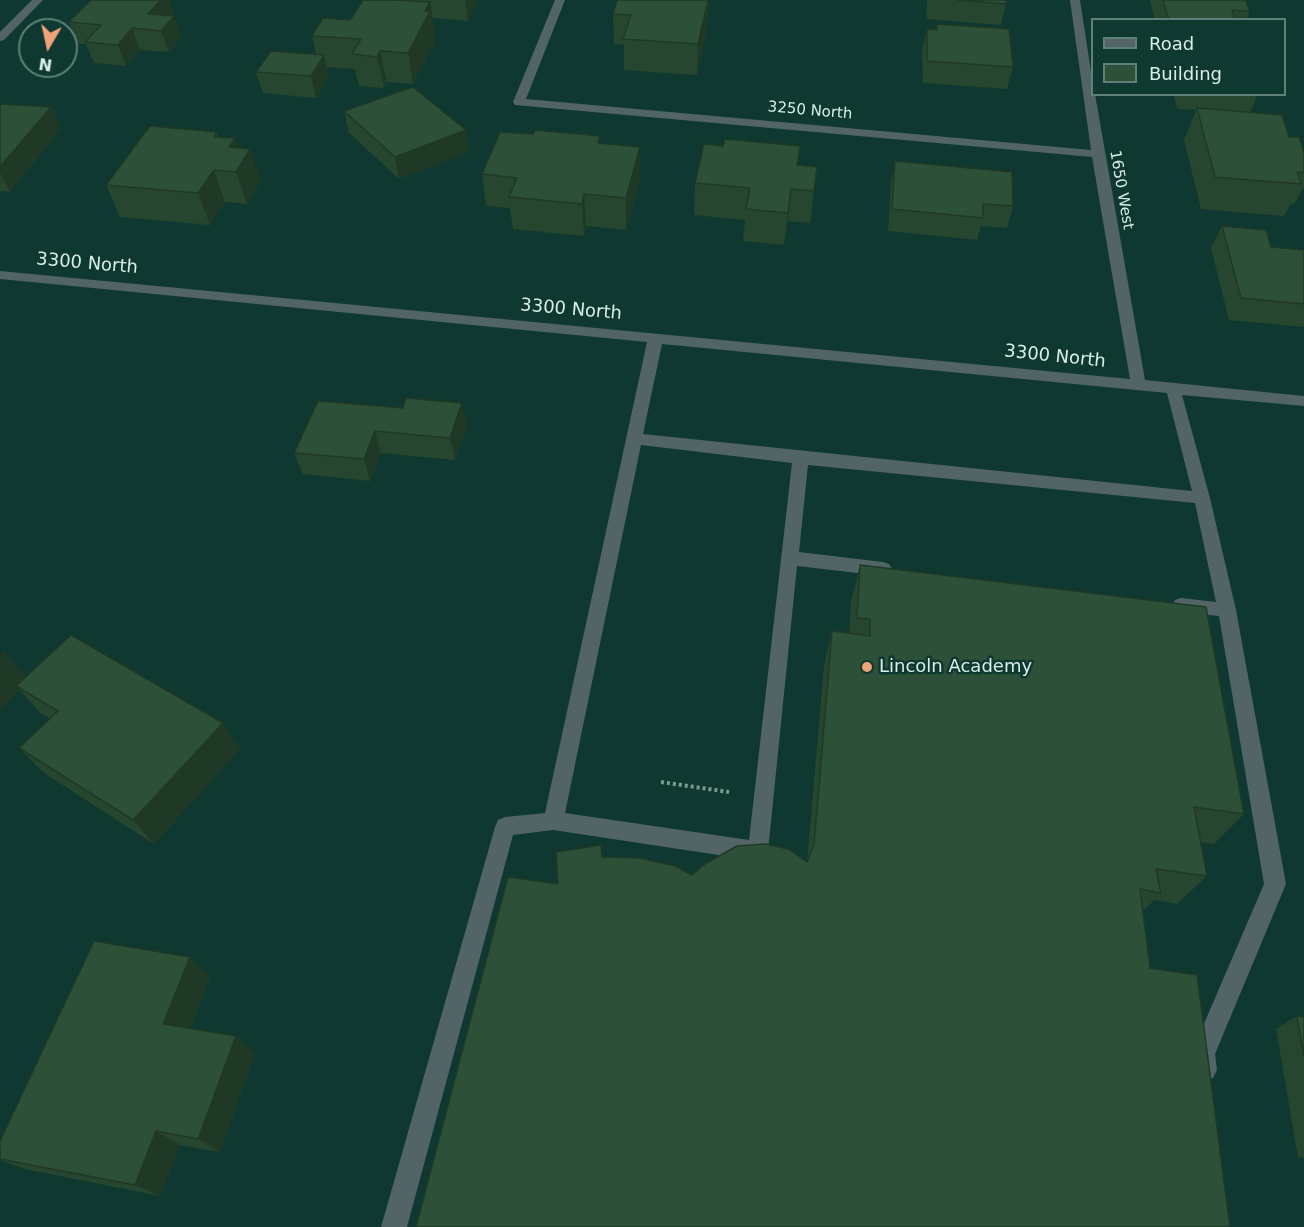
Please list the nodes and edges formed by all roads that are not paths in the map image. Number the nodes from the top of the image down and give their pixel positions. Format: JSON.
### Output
{"nodes":[{"id":1,"x":38,"y":0,"type":"edge"},
{"id":2,"x":560,"y":0,"type":"edge"},
{"id":3,"x":1075,"y":0,"type":"edge"},
{"id":4,"x":0,"y":38,"type":"edge"},
{"id":5,"x":1098,"y":154,"type":"junction"},
{"id":6,"x":0,"y":275,"type":"edge"},
{"id":7,"x":656,"y":337,"type":"junction"},
{"id":8,"x":1138,"y":384,"type":"junction"},
{"id":9,"x":1173,"y":388,"type":"junction"},
{"id":10,"x":1304,"y":401,"type":"edge"},
{"id":11,"x":634,"y":439,"type":"junction"},
{"id":12,"x":801,"y":458,"type":"junction"},
{"id":13,"x":1203,"y":498,"type":"junction"},
{"id":14,"x":789,"y":558,"type":"junction"},
{"id":15,"x":896,"y":571,"type":"edge"},
{"id":16,"x":1168,"y":603,"type":"edge"},
{"id":17,"x":1227,"y":610,"type":"junction"},
{"id":18,"x":553,"y":821,"type":"junction"},
{"id":19,"x":1208,"y":1089,"type":"edge"},
{"id":20,"x":394,"y":1227,"type":"edge"}],
"edges":[{"from":1,"to":4,"type":"street"},
{"from":2,"to":5,"type":"street","name":"3250 North"},
{"from":3,"to":5,"type":"street","name":"1650 West"},
{"from":5,"to":8,"type":"street","name":"1650 West"},
{"from":6,"to":7,"type":"street","name":"3300 North"},
{"from":7,"to":8,"type":"street","name":"3300 North"},
{"from":7,"to":11,"type":"street"},
{"from":8,"to":9,"type":"street","name":"3300 North"},
{"from":9,"to":10,"type":"street","name":"3300 North"},
{"from":9,"to":13,"type":"street"},
{"from":11,"to":12,"type":"street"},
{"from":11,"to":18,"type":"street"},
{"from":12,"to":13,"type":"street"},
{"from":12,"to":14,"type":"street"},
{"from":13,"to":17,"type":"street"},
{"from":14,"to":15,"type":"street"},
{"from":14,"to":18,"type":"street"},
{"from":16,"to":17,"type":"street"},
{"from":17,"to":19,"type":"street"},
{"from":18,"to":20,"type":"street"}]}
